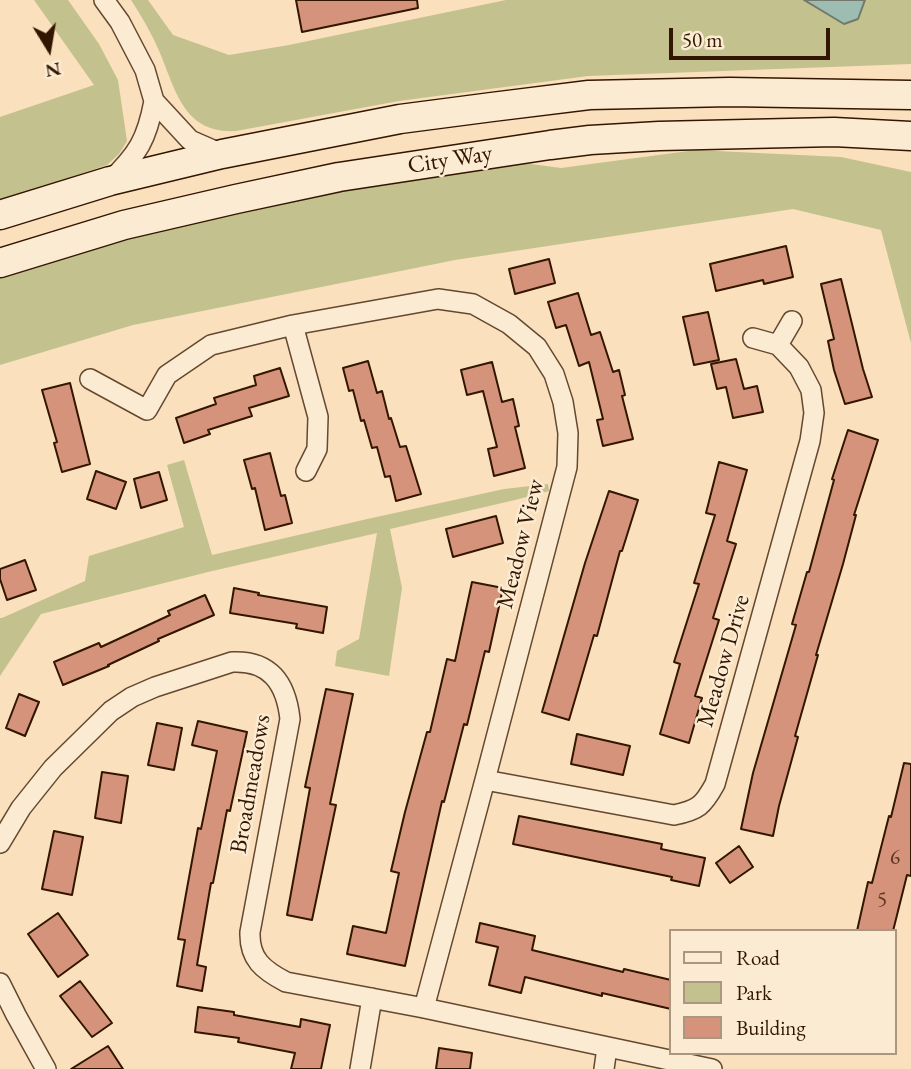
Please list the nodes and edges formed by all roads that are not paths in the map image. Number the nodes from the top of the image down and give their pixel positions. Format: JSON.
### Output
{"nodes":[{"id":1,"x":104,"y":0,"type":"edge"},
{"id":2,"x":911,"y":95,"type":"edge"},
{"id":3,"x":154,"y":101,"type":"junction"},
{"id":4,"x":911,"y":136,"type":"edge"},
{"id":5,"x":222,"y":154,"type":"junction"},
{"id":6,"x":110,"y":181,"type":"junction"},
{"id":7,"x":0,"y":215,"type":"edge"},
{"id":8,"x":0,"y":263,"type":"edge"},
{"id":9,"x":792,"y":321,"type":"dead end"},
{"id":10,"x":293,"y":325,"type":"junction"},
{"id":11,"x":753,"y":338,"type":"dead end"},
{"id":12,"x":778,"y":345,"type":"junction"},
{"id":13,"x":90,"y":379,"type":"dead end"},
{"id":14,"x":306,"y":471,"type":"dead end"},
{"id":15,"x":485,"y":780,"type":"junction"},
{"id":16,"x":0,"y":844,"type":"edge"},
{"id":17,"x":0,"y":983,"type":"edge"},
{"id":18,"x":372,"y":998,"type":"junction"},
{"id":19,"x":424,"y":1008,"type":"junction"},
{"id":20,"x":607,"y":1048,"type":"junction"},
{"id":21,"x":46,"y":1069,"type":"edge"},
{"id":22,"x":360,"y":1069,"type":"edge"},
{"id":23,"x":604,"y":1069,"type":"edge"},
{"id":24,"x":712,"y":1069,"type":"edge"}],
"edges":[{"from":1,"to":3,"type":"street"},
{"from":2,"to":5,"type":"main road","name":"City Way"},
{"from":3,"to":5,"type":"street"},
{"from":3,"to":6,"type":"street"},
{"from":4,"to":8,"type":"main road","name":"City Way"},
{"from":5,"to":6,"type":"main road","name":"City Way"},
{"from":6,"to":7,"type":"main road","name":"City Way"},
{"from":9,"to":12,"type":"street"},
{"from":10,"to":13,"type":"street","name":"Meadow View"},
{"from":10,"to":14,"type":"street"},
{"from":10,"to":15,"type":"street","name":"Meadow View"},
{"from":11,"to":12,"type":"street"},
{"from":12,"to":15,"type":"street","name":"Meadow Drive"},
{"from":15,"to":19,"type":"street","name":"Meadow View"},
{"from":16,"to":18,"type":"street","name":"Broadmeadows"},
{"from":17,"to":21,"type":"street"},
{"from":18,"to":19,"type":"street","name":"Broadmeadows"},
{"from":18,"to":22,"type":"street"},
{"from":19,"to":20,"type":"street","name":"Broadmeadows"},
{"from":20,"to":23,"type":"street"},
{"from":20,"to":24,"type":"street","name":"Broadmeadows"}]}
